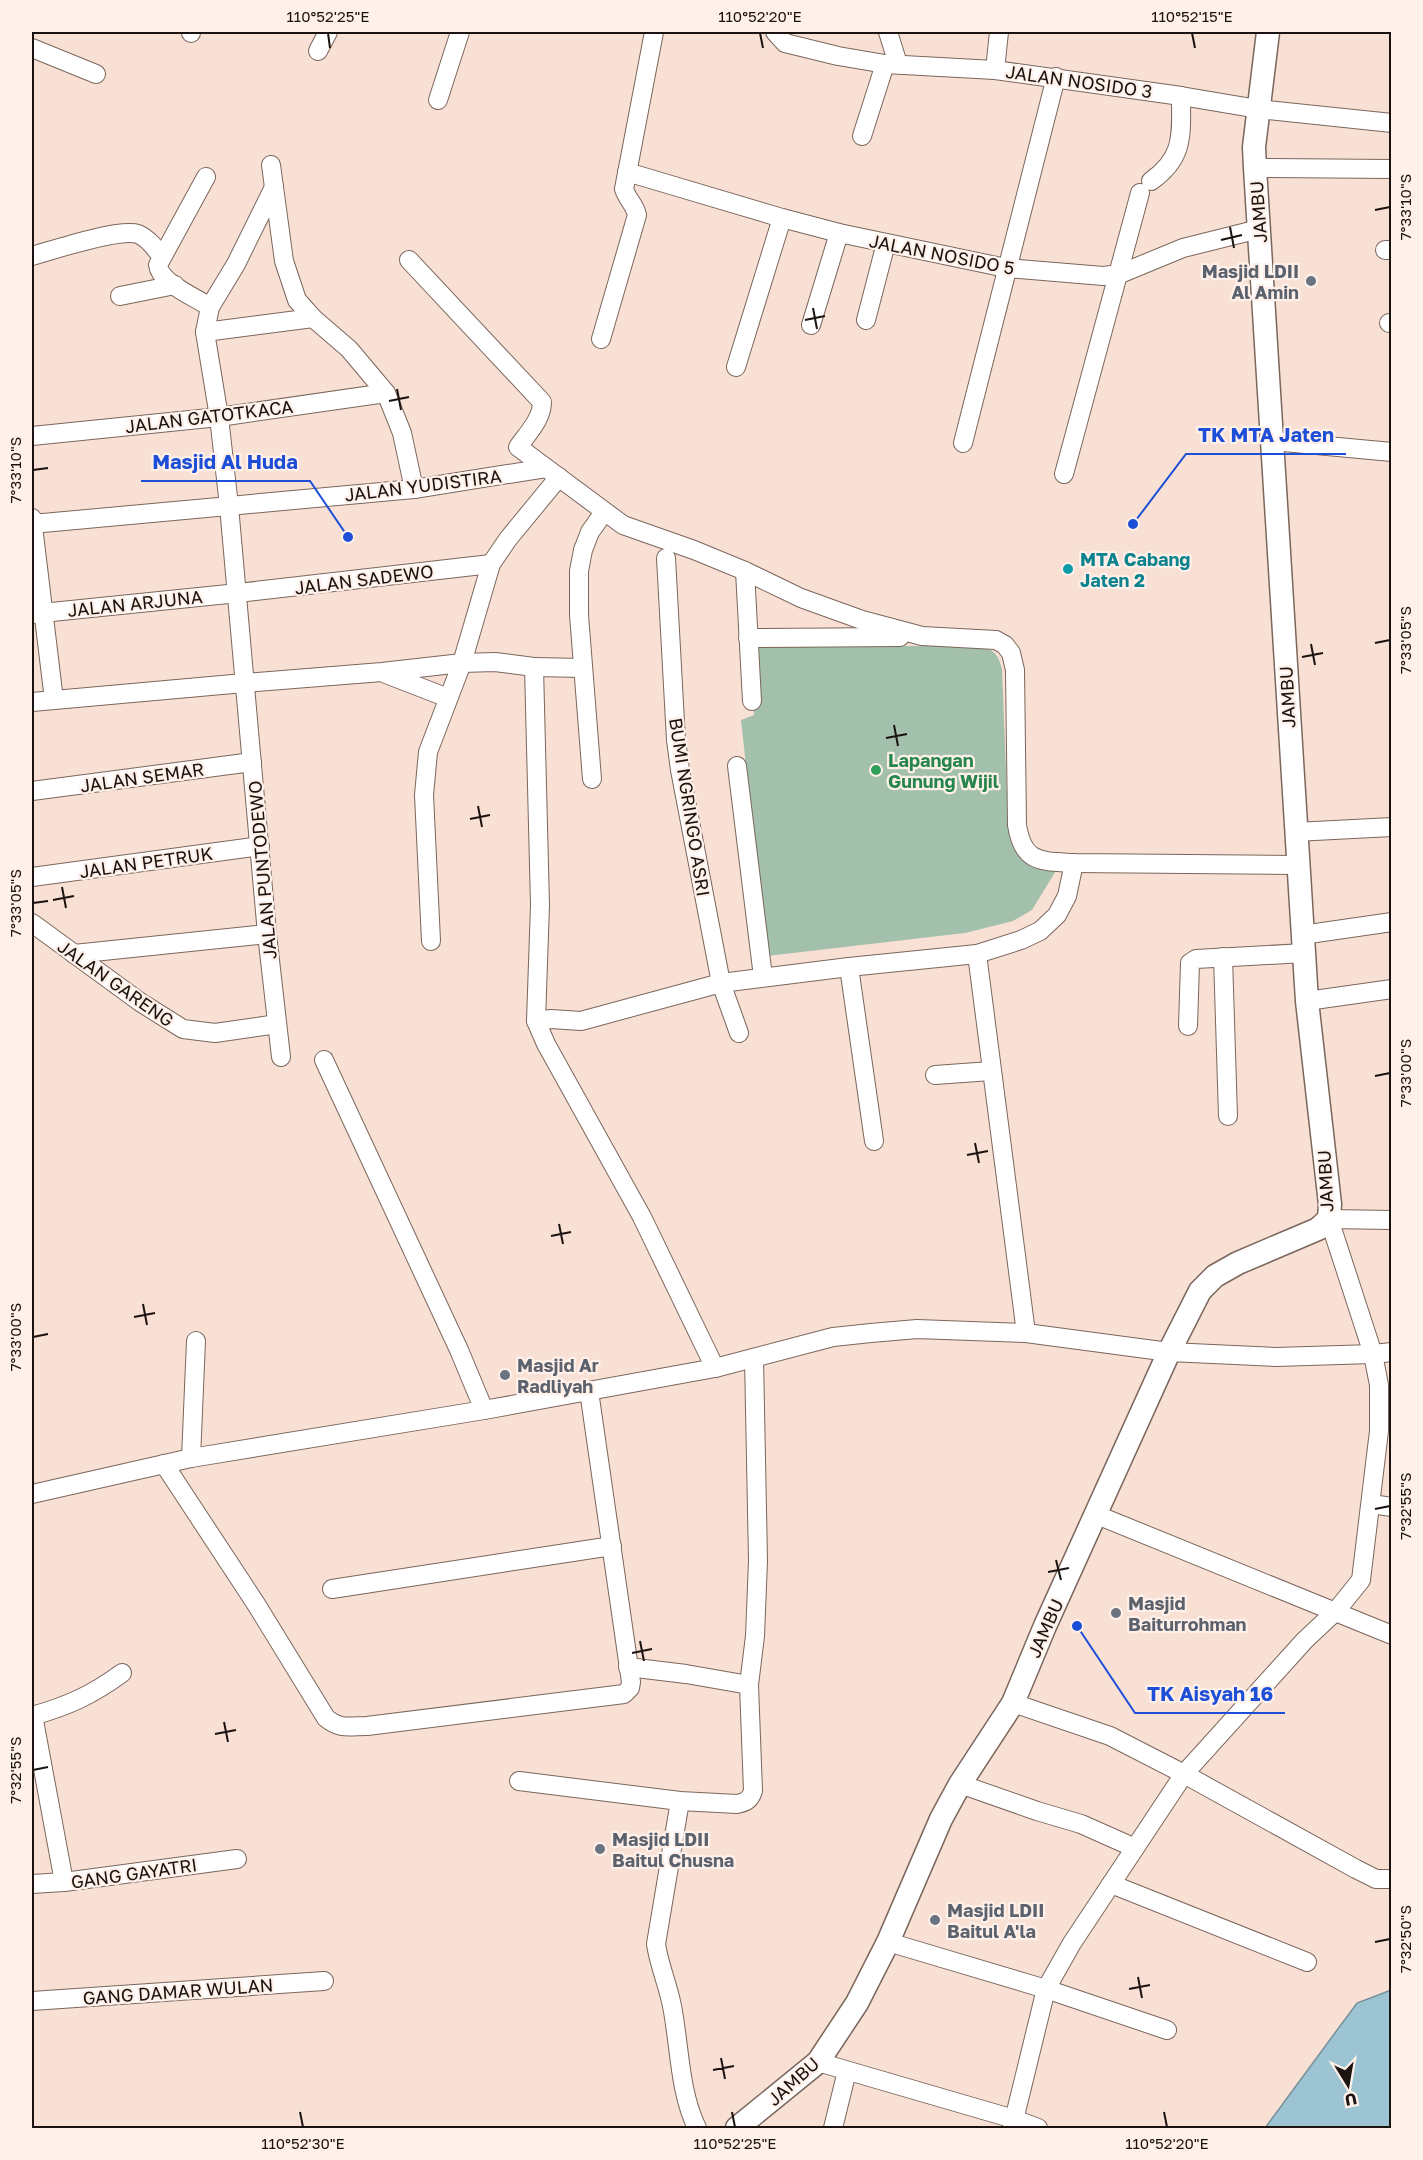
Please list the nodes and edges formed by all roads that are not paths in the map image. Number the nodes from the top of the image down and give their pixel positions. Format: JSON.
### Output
{"nodes":[{"id":1,"x":328,"y":32,"type":"edge"},
{"id":2,"x":460,"y":32,"type":"edge"},
{"id":3,"x":654,"y":32,"type":"edge"},
{"id":4,"x":775,"y":32,"type":"edge"},
{"id":5,"x":888,"y":32,"type":"edge"},
{"id":6,"x":999,"y":32,"type":"edge"},
{"id":7,"x":1268,"y":32,"type":"edge"},
{"id":8,"x":32,"y":48,"type":"edge"},
{"id":9,"x":318,"y":51,"type":"dead end"},
{"id":10,"x":891,"y":64,"type":"junction"},
{"id":11,"x":995,"y":70,"type":"junction"},
{"id":12,"x":96,"y":74,"type":"dead end"},
{"id":13,"x":1056,"y":77,"type":"junction"},
{"id":14,"x":1181,"y":96,"type":"junction"},
{"id":15,"x":438,"y":100,"type":"dead end"},
{"id":16,"x":1258,"y":109,"type":"junction"},
{"id":17,"x":1392,"y":123,"type":"edge"},
{"id":18,"x":862,"y":135,"type":"dead end"},
{"id":19,"x":271,"y":165,"type":"dead end"},
{"id":20,"x":1255,"y":168,"type":"junction"},
{"id":21,"x":1392,"y":169,"type":"edge"},
{"id":22,"x":627,"y":172,"type":"junction"},
{"id":23,"x":206,"y":177,"type":"dead end"},
{"id":24,"x":274,"y":187,"type":"junction"},
{"id":25,"x":782,"y":218,"type":"junction"},
{"id":26,"x":1259,"y":229,"type":"junction"},
{"id":27,"x":839,"y":233,"type":"junction"},
{"id":28,"x":886,"y":243,"type":"junction"},
{"id":29,"x":32,"y":256,"type":"edge"},
{"id":30,"x":162,"y":257,"type":"junction"},
{"id":31,"x":409,"y":260,"type":"dead end"},
{"id":32,"x":1006,"y":268,"type":"junction"},
{"id":33,"x":1119,"y":274,"type":"junction"},
{"id":34,"x":175,"y":285,"type":"junction"},
{"id":35,"x":120,"y":296,"type":"dead end"},
{"id":36,"x":210,"y":307,"type":"junction"},
{"id":37,"x":313,"y":318,"type":"junction"},
{"id":38,"x":866,"y":320,"type":"dead end"},
{"id":39,"x":812,"y":325,"type":"dead end"},
{"id":40,"x":205,"y":332,"type":"junction"},
{"id":41,"x":601,"y":339,"type":"dead end"},
{"id":42,"x":736,"y":367,"type":"dead end"},
{"id":43,"x":386,"y":393,"type":"junction"},
{"id":44,"x":219,"y":417,"type":"junction"},
{"id":45,"x":32,"y":436,"type":"edge"},
{"id":46,"x":1273,"y":441,"type":"junction"},
{"id":47,"x":963,"y":443,"type":"dead end"},
{"id":48,"x":518,"y":447,"type":"junction"},
{"id":49,"x":1392,"y":452,"type":"edge"},
{"id":50,"x":552,"y":472,"type":"junction"},
{"id":51,"x":1065,"y":474,"type":"dead end"},
{"id":52,"x":492,"y":477,"type":"junction"},
{"id":53,"x":414,"y":489,"type":"junction"},
{"id":54,"x":229,"y":506,"type":"junction"},
{"id":55,"x":604,"y":513,"type":"junction"},
{"id":56,"x":32,"y":518,"type":"edge"},
{"id":57,"x":32,"y":524,"type":"edge"},
{"id":58,"x":666,"y":558,"type":"dead end"},
{"id":59,"x":491,"y":564,"type":"junction"},
{"id":60,"x":745,"y":571,"type":"junction"},
{"id":61,"x":238,"y":593,"type":"junction"},
{"id":62,"x":38,"y":613,"type":"edge"},
{"id":63,"x":913,"y":634,"type":"junction"},
{"id":64,"x":748,"y":638,"type":"junction"},
{"id":65,"x":462,"y":663,"type":"junction"},
{"id":66,"x":534,"y":667,"type":"junction"},
{"id":67,"x":583,"y":668,"type":"junction"},
{"id":68,"x":382,"y":672,"type":"junction"},
{"id":69,"x":244,"y":682,"type":"junction"},
{"id":70,"x":448,"y":698,"type":"junction"},
{"id":71,"x":54,"y":700,"type":"junction"},
{"id":72,"x":752,"y":701,"type":"dead end"},
{"id":73,"x":32,"y":702,"type":"edge"},
{"id":74,"x":252,"y":762,"type":"junction"},
{"id":75,"x":737,"y":766,"type":"dead end"},
{"id":76,"x":592,"y":778,"type":"dead end"},
{"id":77,"x":32,"y":791,"type":"edge"},
{"id":78,"x":1392,"y":827,"type":"edge"},
{"id":79,"x":1295,"y":832,"type":"junction"},
{"id":80,"x":260,"y":846,"type":"junction"},
{"id":81,"x":1074,"y":863,"type":"junction"},
{"id":82,"x":1297,"y":865,"type":"junction"},
{"id":83,"x":32,"y":878,"type":"edge"},
{"id":84,"x":1392,"y":922,"type":"edge"},
{"id":85,"x":32,"y":923,"type":"edge"},
{"id":86,"x":267,"y":934,"type":"junction"},
{"id":87,"x":431,"y":940,"type":"dead end"},
{"id":88,"x":1303,"y":944,"type":"junction"},
{"id":89,"x":74,"y":954,"type":"junction"},
{"id":90,"x":977,"y":954,"type":"junction"},
{"id":91,"x":1222,"y":957,"type":"junction"},
{"id":92,"x":849,"y":967,"type":"junction"},
{"id":93,"x":763,"y":977,"type":"junction"},
{"id":94,"x":721,"y":983,"type":"junction"},
{"id":95,"x":1392,"y":989,"type":"edge"},
{"id":96,"x":1307,"y":1001,"type":"junction"},
{"id":97,"x":536,"y":1021,"type":"junction"},
{"id":98,"x":277,"y":1024,"type":"junction"},
{"id":99,"x":1188,"y":1026,"type":"dead end"},
{"id":100,"x":739,"y":1033,"type":"dead end"},
{"id":101,"x":281,"y":1057,"type":"dead end"},
{"id":102,"x":324,"y":1060,"type":"dead end"},
{"id":103,"x":991,"y":1071,"type":"junction"},
{"id":104,"x":935,"y":1075,"type":"dead end"},
{"id":105,"x":1228,"y":1116,"type":"dead end"},
{"id":106,"x":874,"y":1141,"type":"dead end"},
{"id":107,"x":1329,"y":1219,"type":"junction"},
{"id":108,"x":1392,"y":1220,"type":"edge"},
{"id":109,"x":1026,"y":1333,"type":"junction"},
{"id":110,"x":196,"y":1341,"type":"dead end"},
{"id":111,"x":1168,"y":1352,"type":"junction"},
{"id":112,"x":1392,"y":1352,"type":"edge"},
{"id":113,"x":1373,"y":1354,"type":"junction"},
{"id":114,"x":754,"y":1358,"type":"junction"},
{"id":115,"x":715,"y":1368,"type":"junction"},
{"id":116,"x":590,"y":1391,"type":"junction"},
{"id":117,"x":484,"y":1410,"type":"junction"},
{"id":118,"x":191,"y":1458,"type":"junction"},
{"id":119,"x":164,"y":1464,"type":"junction"},
{"id":120,"x":32,"y":1494,"type":"edge"},
{"id":121,"x":1371,"y":1504,"type":"junction"},
{"id":122,"x":1392,"y":1507,"type":"edge"},
{"id":123,"x":1097,"y":1515,"type":"junction"},
{"id":124,"x":612,"y":1546,"type":"junction"},
{"id":125,"x":332,"y":1589,"type":"dead end"},
{"id":126,"x":1336,"y":1611,"type":"junction"},
{"id":127,"x":1392,"y":1635,"type":"edge"},
{"id":128,"x":628,"y":1667,"type":"junction"},
{"id":129,"x":122,"y":1673,"type":"dead end"},
{"id":130,"x":749,"y":1685,"type":"junction"},
{"id":131,"x":1013,"y":1703,"type":"junction"},
{"id":132,"x":32,"y":1715,"type":"edge"},
{"id":133,"x":1184,"y":1774,"type":"junction"},
{"id":134,"x":519,"y":1781,"type":"dead end"},
{"id":135,"x":960,"y":1784,"type":"junction"},
{"id":136,"x":680,"y":1801,"type":"junction"},
{"id":137,"x":1135,"y":1848,"type":"junction"},
{"id":138,"x":237,"y":1859,"type":"dead end"},
{"id":139,"x":1392,"y":1879,"type":"edge"},
{"id":140,"x":64,"y":1882,"type":"junction"},
{"id":141,"x":32,"y":1884,"type":"edge"},
{"id":142,"x":1111,"y":1884,"type":"junction"},
{"id":143,"x":888,"y":1942,"type":"junction"},
{"id":144,"x":1307,"y":1962,"type":"dead end"},
{"id":145,"x":324,"y":1981,"type":"dead end"},
{"id":146,"x":1046,"y":1989,"type":"junction"},
{"id":147,"x":32,"y":2001,"type":"edge"},
{"id":148,"x":1167,"y":2031,"type":"dead end"},
{"id":149,"x":818,"y":2062,"type":"junction"},
{"id":150,"x":847,"y":2071,"type":"junction"},
{"id":151,"x":1013,"y":2124,"type":"edge"},
{"id":152,"x":697,"y":2128,"type":"edge"},
{"id":153,"x":737,"y":2128,"type":"edge"},
{"id":154,"x":833,"y":2128,"type":"edge"},
{"id":155,"x":1038,"y":2128,"type":"edge"}],
"edges":[{"from":1,"to":9,"type":"street"},
{"from":2,"to":15,"type":"street"},
{"from":3,"to":22,"type":"street"},
{"from":4,"to":10,"type":"street","name":"JALAN NOSIDO 3"},
{"from":5,"to":10,"type":"street"},
{"from":6,"to":11,"type":"street"},
{"from":7,"to":16,"type":"street","name":"JAMBU"},
{"from":8,"to":12,"type":"street"},
{"from":10,"to":11,"type":"street","name":"JALAN NOSIDO 3"},
{"from":10,"to":18,"type":"street"},
{"from":11,"to":13,"type":"street","name":"JALAN NOSIDO 3"},
{"from":13,"to":14,"type":"street","name":"JALAN NOSIDO 3"},
{"from":13,"to":32,"type":"street"},
{"from":14,"to":16,"type":"street","name":"JALAN NOSIDO 3"},
{"from":14,"to":33,"type":"street"},
{"from":16,"to":17,"type":"street","name":"JALAN NOSIDO 3"},
{"from":16,"to":20,"type":"street","name":"JAMBU"},
{"from":19,"to":24,"type":"street"},
{"from":20,"to":21,"type":"street"},
{"from":20,"to":26,"type":"street","name":"JAMBU"},
{"from":22,"to":25,"type":"street","name":"JALAN NOSIDO 5"},
{"from":22,"to":41,"type":"street"},
{"from":23,"to":30,"type":"street"},
{"from":24,"to":36,"type":"street"},
{"from":24,"to":37,"type":"street"},
{"from":25,"to":27,"type":"street","name":"JALAN NOSIDO 5"},
{"from":25,"to":42,"type":"street"},
{"from":26,"to":33,"type":"street","name":"JALAN NOSIDO 5"},
{"from":26,"to":46,"type":"street","name":"JAMBU"},
{"from":27,"to":28,"type":"street","name":"JALAN NOSIDO 5"},
{"from":27,"to":39,"type":"street"},
{"from":28,"to":32,"type":"street","name":"JALAN NOSIDO 5"},
{"from":28,"to":38,"type":"street"},
{"from":29,"to":30,"type":"street"},
{"from":30,"to":34,"type":"street"},
{"from":31,"to":48,"type":"street"},
{"from":32,"to":33,"type":"street","name":"JALAN NOSIDO 5"},
{"from":32,"to":47,"type":"street"},
{"from":33,"to":51,"type":"street"},
{"from":34,"to":35,"type":"street"},
{"from":34,"to":36,"type":"street"},
{"from":36,"to":40,"type":"street"},
{"from":37,"to":40,"type":"street"},
{"from":37,"to":43,"type":"street"},
{"from":40,"to":44,"type":"street","name":"JALAN PUNTODEWO"},
{"from":43,"to":44,"type":"street","name":"JALAN GATOTKACA"},
{"from":43,"to":53,"type":"street"},
{"from":44,"to":45,"type":"street","name":"JALAN GATOTKACA"},
{"from":44,"to":54,"type":"street","name":"JALAN PUNTODEWO"},
{"from":46,"to":49,"type":"street"},
{"from":46,"to":79,"type":"street","name":"JAMBU"},
{"from":48,"to":50,"type":"street"},
{"from":48,"to":52,"type":"street"},
{"from":50,"to":52,"type":"street","name":"JALAN YUDISTIRA"},
{"from":50,"to":55,"type":"street"},
{"from":50,"to":59,"type":"street"},
{"from":52,"to":53,"type":"street","name":"JALAN YUDISTIRA"},
{"from":53,"to":54,"type":"street","name":"JALAN YUDISTIRA"},
{"from":54,"to":57,"type":"street","name":"JALAN YUDISTIRA"},
{"from":54,"to":61,"type":"street","name":"JALAN PUNTODEWO"},
{"from":55,"to":60,"type":"street"},
{"from":55,"to":67,"type":"street"},
{"from":56,"to":57,"type":"street"},
{"from":57,"to":62,"type":"street"},
{"from":58,"to":94,"type":"street","name":"BUMI NGRINGO ASRI"},
{"from":59,"to":61,"type":"street","name":"JALAN SADEWO"},
{"from":59,"to":65,"type":"street"},
{"from":60,"to":63,"type":"street"},
{"from":60,"to":64,"type":"street"},
{"from":61,"to":62,"type":"street","name":"JALAN ARJUNA"},
{"from":61,"to":69,"type":"street","name":"JALAN PUNTODEWO"},
{"from":62,"to":71,"type":"street"},
{"from":63,"to":64,"type":"street"},
{"from":63,"to":81,"type":"street"},
{"from":64,"to":72,"type":"street"},
{"from":65,"to":66,"type":"street"},
{"from":65,"to":68,"type":"street"},
{"from":65,"to":70,"type":"street"},
{"from":66,"to":67,"type":"street"},
{"from":66,"to":97,"type":"street"},
{"from":67,"to":76,"type":"street"},
{"from":68,"to":69,"type":"street"},
{"from":68,"to":70,"type":"street"},
{"from":69,"to":71,"type":"street"},
{"from":69,"to":74,"type":"street","name":"JALAN PUNTODEWO"},
{"from":70,"to":87,"type":"street"},
{"from":71,"to":73,"type":"street"},
{"from":74,"to":77,"type":"street","name":"JALAN SEMAR"},
{"from":74,"to":80,"type":"street","name":"JALAN PUNTODEWO"},
{"from":75,"to":93,"type":"street"},
{"from":78,"to":79,"type":"street"},
{"from":79,"to":82,"type":"street","name":"JAMBU"},
{"from":80,"to":83,"type":"street","name":"JALAN PETRUK"},
{"from":80,"to":86,"type":"street","name":"JALAN PUNTODEWO"},
{"from":81,"to":82,"type":"street"},
{"from":81,"to":90,"type":"street"},
{"from":82,"to":88,"type":"street","name":"JAMBU"},
{"from":84,"to":88,"type":"street"},
{"from":85,"to":89,"type":"street","name":"JALAN GARENG"},
{"from":86,"to":89,"type":"street"},
{"from":86,"to":98,"type":"street","name":"JALAN PUNTODEWO"},
{"from":88,"to":91,"type":"street"},
{"from":88,"to":96,"type":"street","name":"JAMBU"},
{"from":89,"to":98,"type":"street","name":"JALAN GARENG"},
{"from":90,"to":92,"type":"street"},
{"from":90,"to":103,"type":"street"},
{"from":91,"to":99,"type":"street"},
{"from":91,"to":105,"type":"street"},
{"from":92,"to":93,"type":"street"},
{"from":92,"to":106,"type":"street"},
{"from":93,"to":94,"type":"street"},
{"from":94,"to":97,"type":"street"},
{"from":94,"to":100,"type":"street","name":"BUMI NGRINGO ASRI"},
{"from":95,"to":96,"type":"street"},
{"from":96,"to":107,"type":"street","name":"JAMBU"},
{"from":97,"to":115,"type":"street"},
{"from":98,"to":101,"type":"street","name":"JALAN PUNTODEWO"},
{"from":102,"to":117,"type":"street"},
{"from":103,"to":104,"type":"street"},
{"from":103,"to":109,"type":"street"},
{"from":107,"to":108,"type":"street"},
{"from":107,"to":111,"type":"street","name":"JAMBU"},
{"from":107,"to":113,"type":"street"},
{"from":109,"to":111,"type":"street"},
{"from":109,"to":114,"type":"street"},
{"from":110,"to":118,"type":"street"},
{"from":111,"to":113,"type":"street"},
{"from":111,"to":123,"type":"street","name":"JAMBU"},
{"from":112,"to":113,"type":"street"},
{"from":113,"to":121,"type":"street"},
{"from":114,"to":115,"type":"street"},
{"from":114,"to":130,"type":"street"},
{"from":115,"to":116,"type":"street"},
{"from":116,"to":117,"type":"street"},
{"from":116,"to":124,"type":"street"},
{"from":117,"to":118,"type":"street"},
{"from":118,"to":119,"type":"street"},
{"from":119,"to":120,"type":"street"},
{"from":119,"to":128,"type":"street"},
{"from":121,"to":122,"type":"street"},
{"from":121,"to":126,"type":"street"},
{"from":123,"to":126,"type":"street"},
{"from":123,"to":131,"type":"street","name":"JAMBU"},
{"from":124,"to":125,"type":"street"},
{"from":124,"to":128,"type":"street"},
{"from":126,"to":127,"type":"street"},
{"from":126,"to":133,"type":"street"},
{"from":128,"to":130,"type":"street"},
{"from":129,"to":132,"type":"street"},
{"from":130,"to":136,"type":"street"},
{"from":131,"to":133,"type":"street"},
{"from":131,"to":135,"type":"street","name":"JAMBU"},
{"from":132,"to":140,"type":"street"},
{"from":133,"to":137,"type":"street"},
{"from":133,"to":139,"type":"street"},
{"from":134,"to":136,"type":"street"},
{"from":135,"to":137,"type":"street"},
{"from":135,"to":143,"type":"street","name":"JAMBU"},
{"from":136,"to":152,"type":"street"},
{"from":137,"to":142,"type":"street"},
{"from":138,"to":140,"type":"street","name":"GANG GAYATRI"},
{"from":140,"to":141,"type":"street","name":"GANG GAYATRI"},
{"from":142,"to":144,"type":"street"},
{"from":142,"to":146,"type":"street"},
{"from":143,"to":146,"type":"street"},
{"from":143,"to":149,"type":"street","name":"JAMBU"},
{"from":145,"to":147,"type":"street","name":"GANG DAMAR WULAN"},
{"from":146,"to":148,"type":"street"},
{"from":146,"to":151,"type":"street"},
{"from":149,"to":150,"type":"street"},
{"from":149,"to":153,"type":"street","name":"JAMBU"},
{"from":150,"to":151,"type":"street"},
{"from":150,"to":154,"type":"street"},
{"from":151,"to":155,"type":"street"}]}
